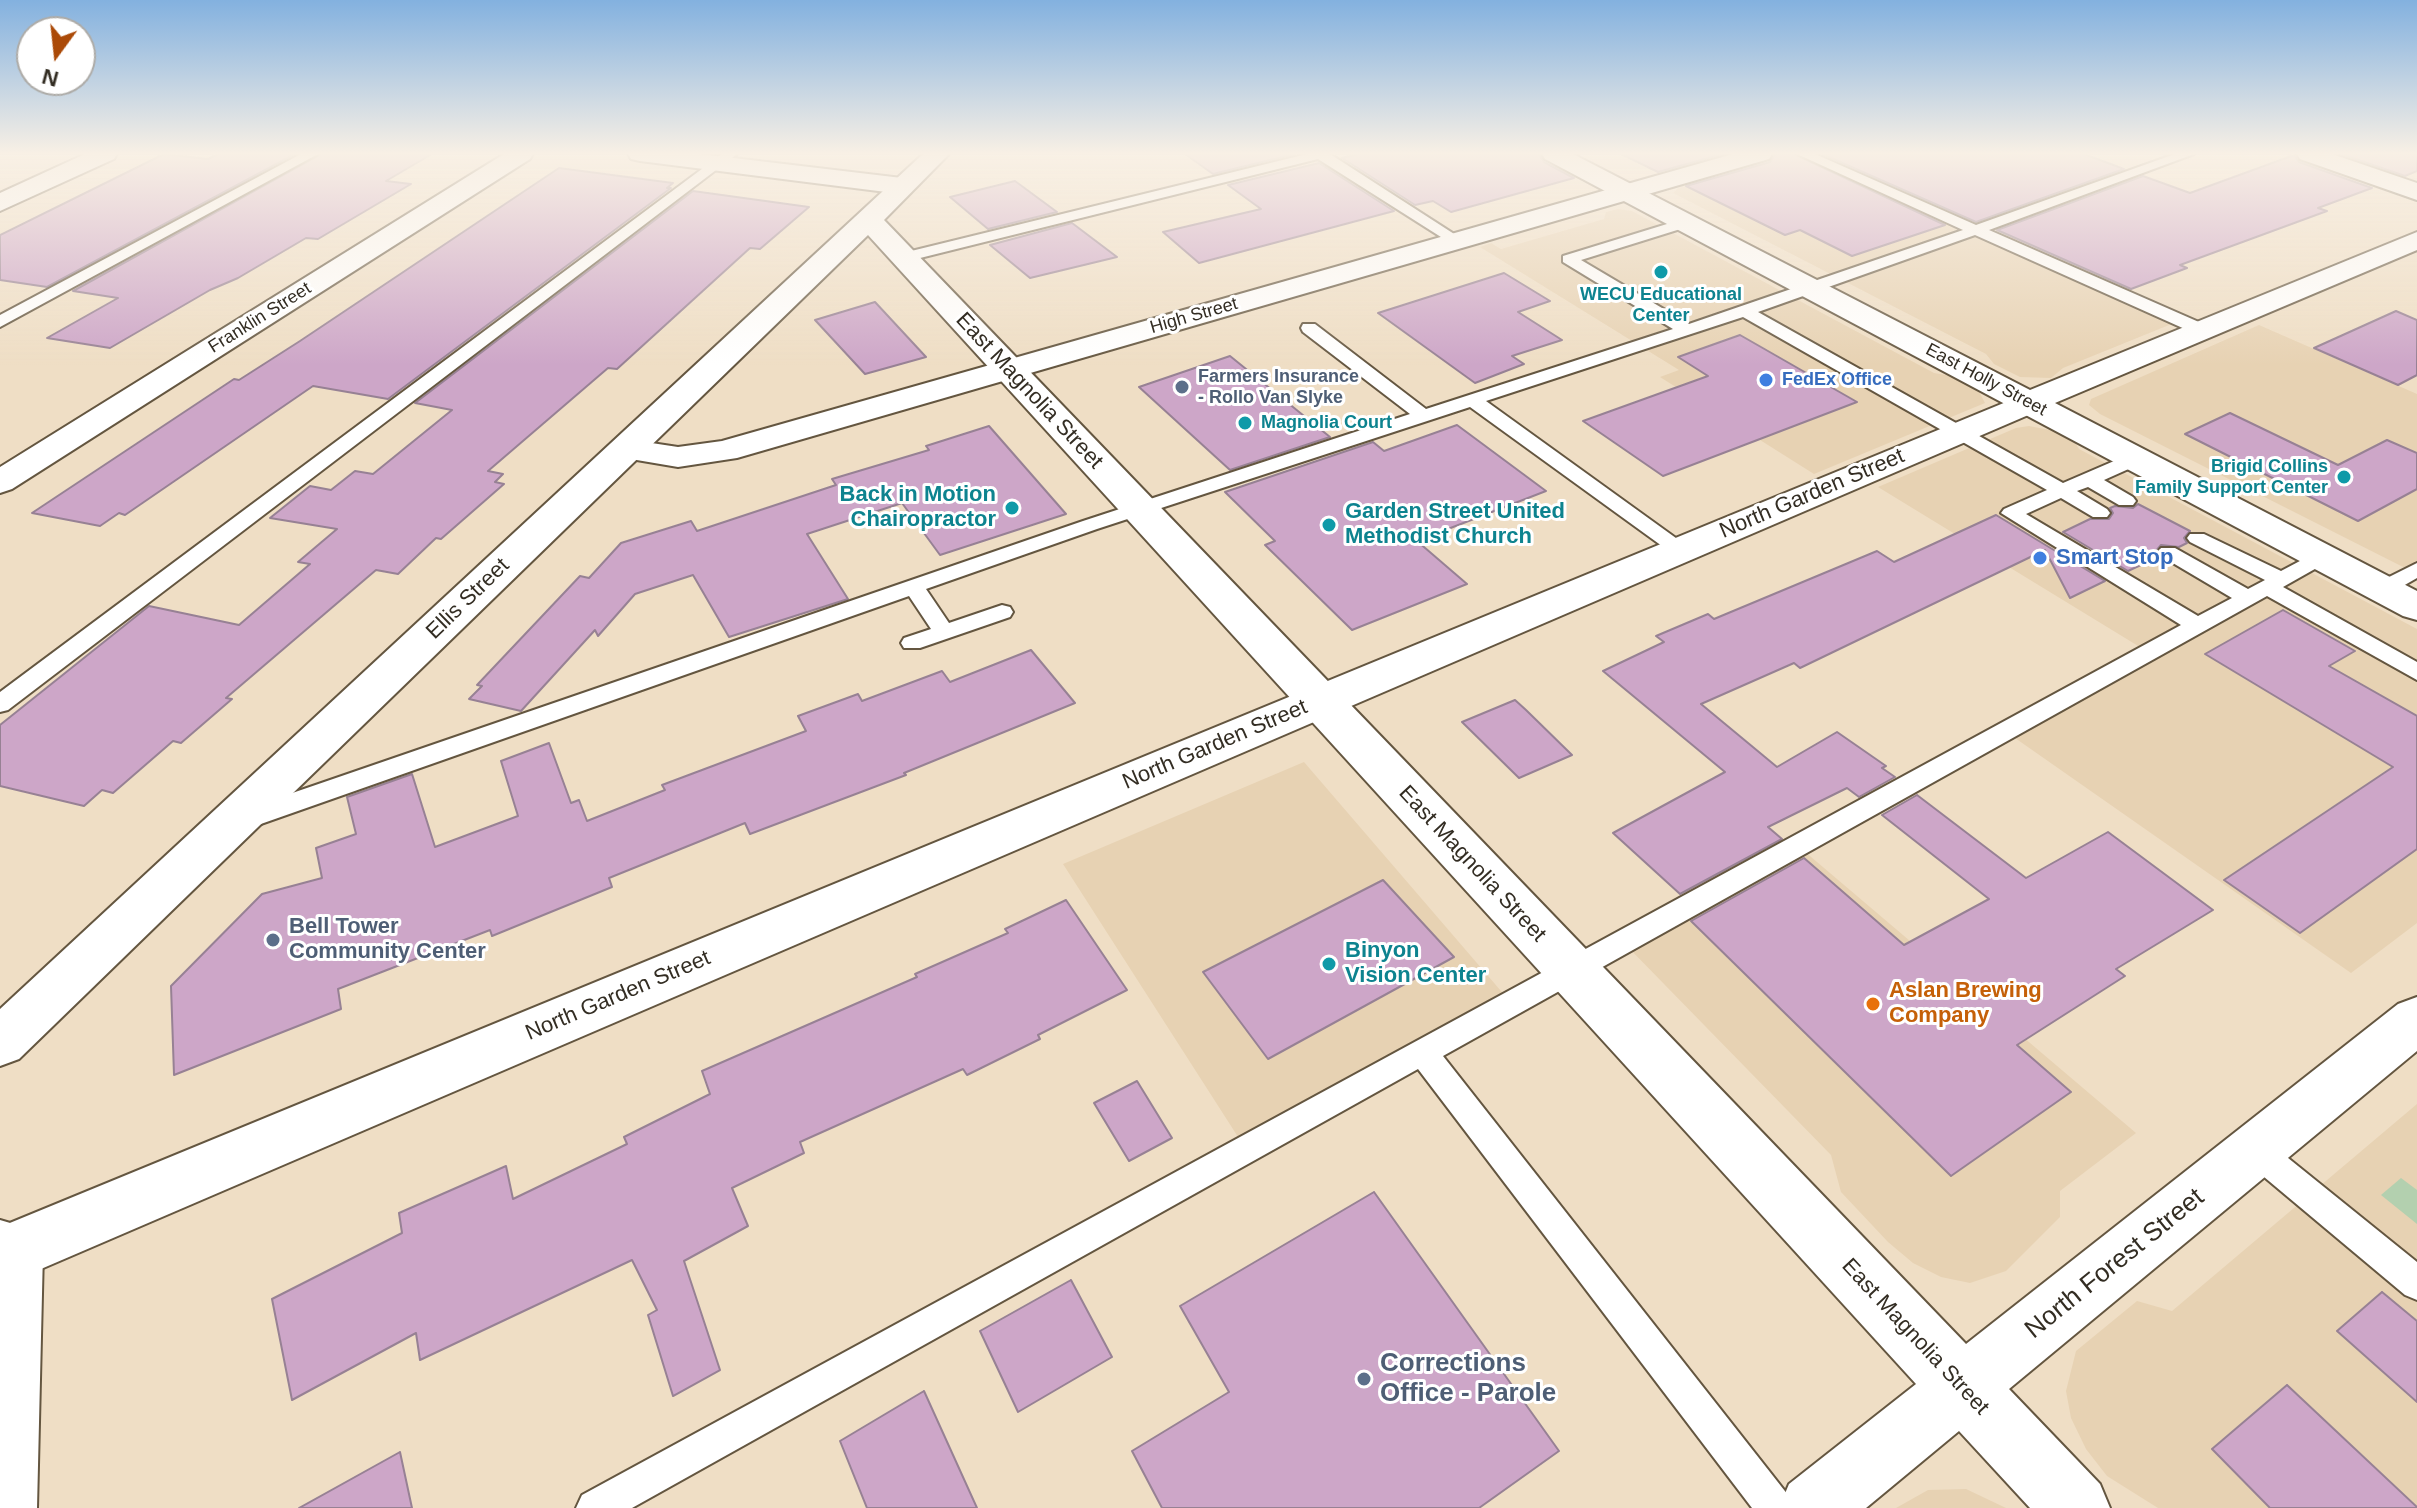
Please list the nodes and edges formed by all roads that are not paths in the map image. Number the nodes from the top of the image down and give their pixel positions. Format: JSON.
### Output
{"nodes":[{"id":1,"x":181,"y":224,"type":"edge"},
{"id":2,"x":409,"y":224,"type":"edge"},
{"id":3,"x":636,"y":224,"type":"edge"},
{"id":4,"x":862,"y":224,"type":"edge"},
{"id":5,"x":873,"y":224,"type":"edge"},
{"id":6,"x":1036,"y":224,"type":"edge"},
{"id":7,"x":1431,"y":224,"type":"edge"},
{"id":8,"x":1515,"y":224,"type":"edge"},
{"id":9,"x":1681,"y":224,"type":"edge"},
{"id":10,"x":1688,"y":224,"type":"edge"},
{"id":11,"x":1962,"y":224,"type":"edge"},
{"id":12,"x":1991,"y":224,"type":"edge"},
{"id":13,"x":1975,"y":230,"type":"junction"},
{"id":14,"x":2417,"y":240,"type":"edge"},
{"id":15,"x":1457,"y":241,"type":"junction"},
{"id":16,"x":904,"y":257,"type":"junction"},
{"id":17,"x":1812,"y":289,"type":"junction"},
{"id":18,"x":1745,"y":311,"type":"junction"},
{"id":19,"x":0,"y":322,"type":"edge"},
{"id":20,"x":1309,"y":328,"type":"dead end"},
{"id":21,"x":1687,"y":330,"type":"junction"},
{"id":22,"x":2202,"y":330,"type":"junction"},
{"id":23,"x":1009,"y":369,"type":"junction"},
{"id":24,"x":1473,"y":400,"type":"junction"},
{"id":25,"x":2028,"y":403,"type":"junction"},
{"id":26,"x":1424,"y":416,"type":"junction"},
{"id":27,"x":1961,"y":431,"type":"junction"},
{"id":28,"x":625,"y":449,"type":"junction"},
{"id":29,"x":2135,"y":459,"type":"junction"},
{"id":30,"x":2089,"y":479,"type":"junction"},
{"id":31,"x":0,"y":482,"type":"edge"},
{"id":32,"x":2062,"y":491,"type":"junction"},
{"id":33,"x":2126,"y":501,"type":"dead end"},
{"id":34,"x":1139,"y":509,"type":"junction"},
{"id":35,"x":2100,"y":513,"type":"dead end"},
{"id":36,"x":2197,"y":538,"type":"dead end"},
{"id":37,"x":1680,"y":550,"type":"junction"},
{"id":38,"x":2168,"y":552,"type":"dead end"},
{"id":39,"x":2322,"y":557,"type":"junction"},
{"id":40,"x":2417,"y":569,"type":"edge"},
{"id":41,"x":913,"y":586,"type":"junction"},
{"id":42,"x":2265,"y":588,"type":"junction"},
{"id":43,"x":2382,"y":589,"type":"junction"},
{"id":44,"x":2417,"y":607,"type":"edge"},
{"id":45,"x":1002,"y":612,"type":"dead end"},
{"id":46,"x":2198,"y":626,"type":"junction"},
{"id":47,"x":944,"y":632,"type":"junction"},
{"id":48,"x":912,"y":643,"type":"dead end"},
{"id":49,"x":2417,"y":672,"type":"edge"},
{"id":50,"x":1319,"y":701,"type":"junction"},
{"id":51,"x":0,"y":704,"type":"edge"},
{"id":52,"x":230,"y":825,"type":"junction"},
{"id":53,"x":1572,"y":970,"type":"junction"},
{"id":54,"x":2417,"y":1020,"type":"edge"},
{"id":55,"x":0,"y":1043,"type":"edge"},
{"id":56,"x":1423,"y":1053,"type":"junction"},
{"id":57,"x":2256,"y":1151,"type":"junction"},
{"id":58,"x":7,"y":1250,"type":"edge"},
{"id":59,"x":2417,"y":1283,"type":"edge"},
{"id":60,"x":1963,"y":1387,"type":"junction"},
{"id":61,"x":3,"y":1508,"type":"edge"},
{"id":62,"x":595,"y":1508,"type":"edge"},
{"id":63,"x":1775,"y":1508,"type":"edge"},
{"id":64,"x":1813,"y":1508,"type":"edge"},
{"id":65,"x":2076,"y":1508,"type":"edge"}],
"edges":[{"from":1,"to":19,"type":"lane"},
{"from":2,"to":31,"type":"street","name":"Franklin Street"},
{"from":3,"to":51,"type":"lane"},
{"from":4,"to":28,"type":"street","name":"Ellis Street"},
{"from":5,"to":16,"type":"street","name":"East Magnolia Street"},
{"from":6,"to":16,"type":"lane"},
{"from":7,"to":15,"type":"lane"},
{"from":8,"to":15,"type":"street","name":"High Street"},
{"from":9,"to":21,"type":"lane"},
{"from":10,"to":17,"type":"street","name":"East Holly Street"},
{"from":11,"to":13,"type":"lane"},
{"from":12,"to":13,"type":"lane"},
{"from":13,"to":17,"type":"lane"},
{"from":13,"to":22,"type":"lane"},
{"from":14,"to":22,"type":"street","name":"North Garden Street"},
{"from":15,"to":23,"type":"street","name":"High Street"},
{"from":16,"to":23,"type":"street","name":"East Magnolia Street"},
{"from":17,"to":18,"type":"lane"},
{"from":17,"to":25,"type":"street","name":"East Holly Street"},
{"from":18,"to":21,"type":"lane"},
{"from":18,"to":27,"type":"lane"},
{"from":20,"to":26,"type":"lane"},
{"from":21,"to":24,"type":"lane"},
{"from":22,"to":25,"type":"street","name":"North Garden Street"},
{"from":23,"to":28,"type":"street","name":"High Street"},
{"from":23,"to":34,"type":"street","name":"East Magnolia Street"},
{"from":24,"to":26,"type":"lane"},
{"from":24,"to":37,"type":"lane"},
{"from":25,"to":27,"type":"street","name":"North Garden Street"},
{"from":25,"to":29,"type":"street","name":"East Holly Street"},
{"from":26,"to":34,"type":"lane"},
{"from":27,"to":32,"type":"lane"},
{"from":27,"to":37,"type":"street","name":"North Garden Street"},
{"from":28,"to":52,"type":"street","name":"Ellis Street"},
{"from":29,"to":30,"type":"lane"},
{"from":29,"to":39,"type":"street","name":"East Holly Street"},
{"from":30,"to":32,"type":"lane"},
{"from":30,"to":33,"type":"lane"},
{"from":32,"to":35,"type":"lane"},
{"from":32,"to":46,"type":"lane"},
{"from":34,"to":41,"type":"lane"},
{"from":34,"to":50,"type":"street","name":"East Magnolia Street"},
{"from":36,"to":42,"type":"lane"},
{"from":37,"to":50,"type":"street","name":"North Garden Street"},
{"from":38,"to":42,"type":"lane"},
{"from":39,"to":42,"type":"lane"},
{"from":39,"to":43,"type":"street","name":"East Holly Street"},
{"from":40,"to":43,"type":"lane"},
{"from":41,"to":47,"type":"lane"},
{"from":41,"to":52,"type":"lane"},
{"from":42,"to":46,"type":"lane"},
{"from":42,"to":49,"type":"lane"},
{"from":43,"to":44,"type":"street","name":"East Holly Street"},
{"from":45,"to":47,"type":"lane"},
{"from":46,"to":53,"type":"lane"},
{"from":47,"to":48,"type":"lane"},
{"from":50,"to":53,"type":"street","name":"East Magnolia Street"},
{"from":50,"to":58,"type":"street","name":"North Garden Street"},
{"from":52,"to":55,"type":"street","name":"Ellis Street"},
{"from":53,"to":56,"type":"lane"},
{"from":53,"to":60,"type":"street","name":"East Magnolia Street"},
{"from":54,"to":57,"type":"street","name":"North Forest Street"},
{"from":56,"to":62,"type":"lane"},
{"from":56,"to":63,"type":"lane"},
{"from":57,"to":59,"type":"lane"},
{"from":57,"to":60,"type":"street","name":"North Forest Street"},
{"from":58,"to":61,"type":"street"},
{"from":60,"to":64,"type":"street","name":"North Forest Street"},
{"from":60,"to":65,"type":"street","name":"East Magnolia Street"}]}
